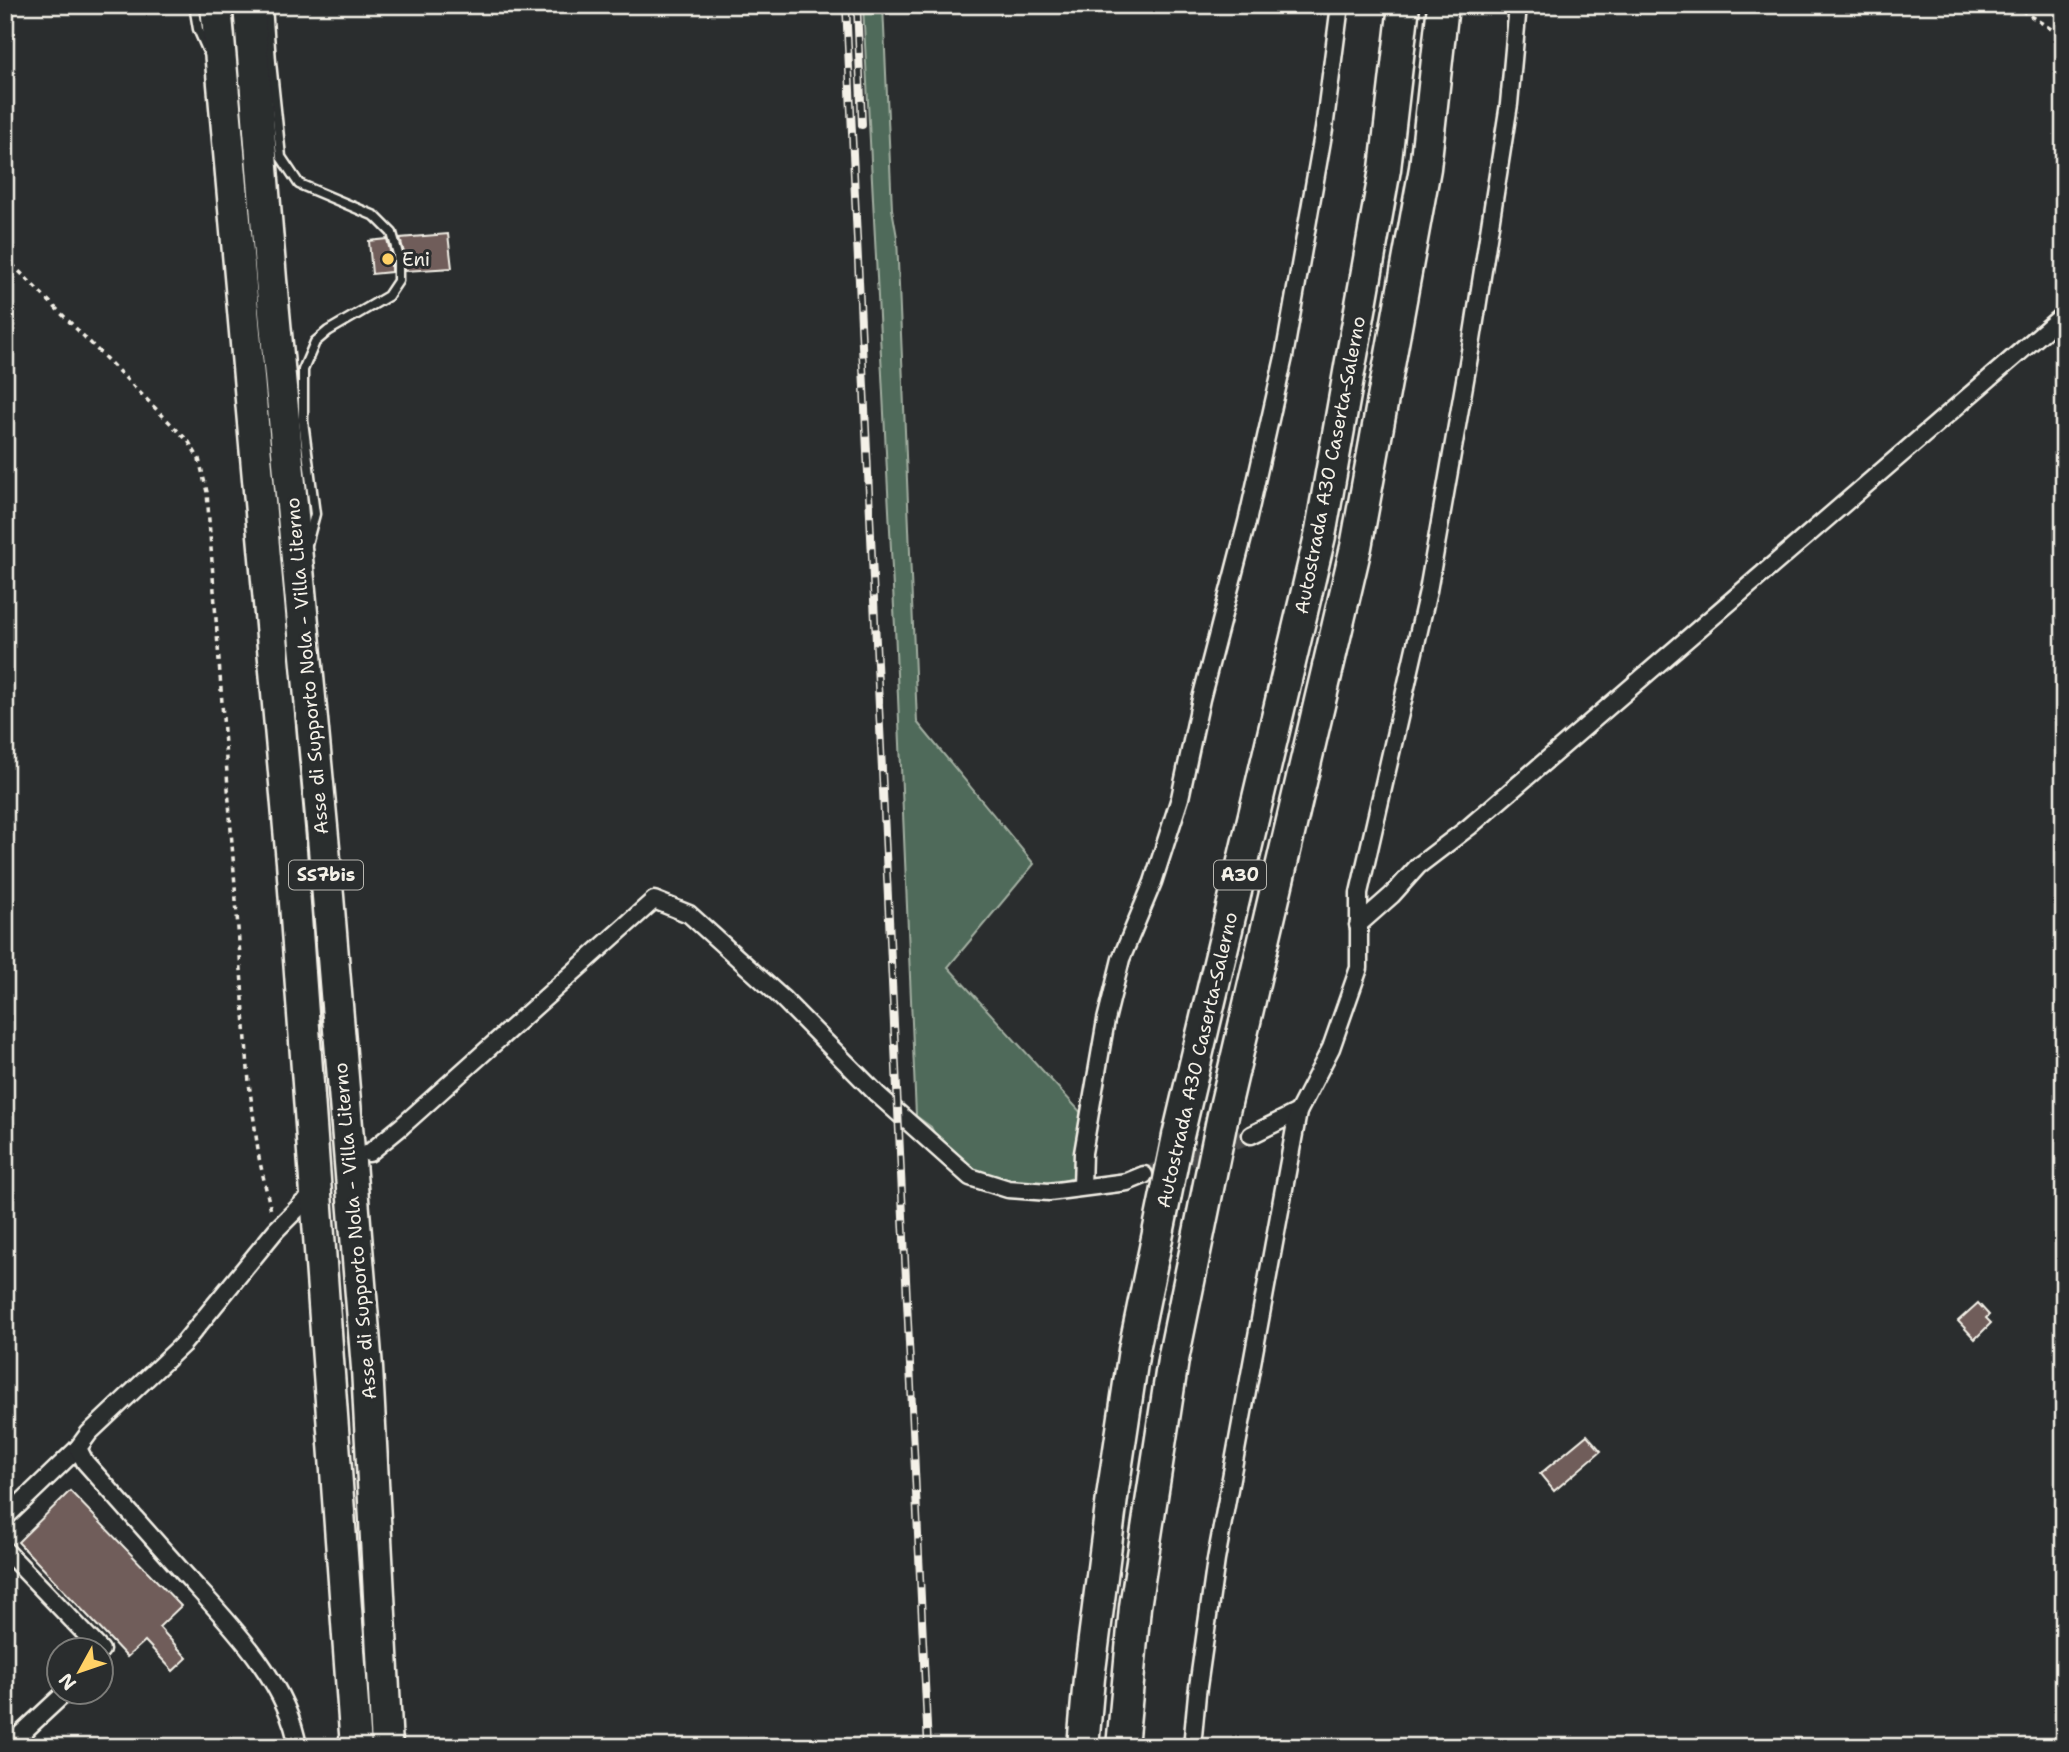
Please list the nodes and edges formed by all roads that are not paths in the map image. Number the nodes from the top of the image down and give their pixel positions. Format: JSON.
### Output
{"nodes":[{"id":1,"x":194,"y":5,"type":"edge"},
{"id":2,"x":216,"y":5,"type":"edge"},
{"id":3,"x":248,"y":5,"type":"edge"},
{"id":4,"x":267,"y":5,"type":"edge"},
{"id":5,"x":1340,"y":5,"type":"edge"},
{"id":6,"x":1404,"y":5,"type":"edge"},
{"id":7,"x":1443,"y":5,"type":"edge"},
{"id":8,"x":1518,"y":5,"type":"edge"},
{"id":9,"x":224,"y":89,"type":"junction"},
{"id":10,"x":2064,"y":314,"type":"edge"},
{"id":11,"x":299,"y":578,"type":"junction"},
{"id":12,"x":1358,"y":925,"type":"junction"},
{"id":13,"x":1298,"y":1112,"type":"junction"},
{"id":14,"x":1251,"y":1135,"type":"tunnel mouth"},
{"id":15,"x":369,"y":1153,"type":"dead end"},
{"id":16,"x":1144,"y":1175,"type":"tunnel mouth"},
{"id":17,"x":1082,"y":1187,"type":"junction"},
{"id":18,"x":303,"y":1203,"type":"dead end"},
{"id":19,"x":78,"y":1448,"type":"junction"},
{"id":20,"x":5,"y":1518,"type":"edge"},
{"id":21,"x":5,"y":1550,"type":"edge"},
{"id":22,"x":87,"y":1636,"type":"edge"},
{"id":23,"x":51,"y":1706,"type":"edge"},
{"id":24,"x":7,"y":1747,"type":"edge"},
{"id":25,"x":298,"y":1747,"type":"edge"},
{"id":26,"x":356,"y":1747,"type":"edge"},
{"id":27,"x":387,"y":1747,"type":"edge"},
{"id":28,"x":1083,"y":1747,"type":"edge"},
{"id":29,"x":1122,"y":1747,"type":"edge"},
{"id":30,"x":1192,"y":1747,"type":"edge"}],
"edges":[{"from":1,"to":9,"type":"lane"},
{"from":2,"to":9,"type":"highway","name":"Asse di Supporto Nola - Villa Literno","number":"SS7bis"},
{"from":3,"to":11,"type":"highway","name":"Asse di Supporto Nola - Villa Literno","number":"SS7bis"},
{"from":4,"to":11,"type":"lane"},
{"from":5,"to":17,"type":"street"},
{"from":6,"to":28,"type":"highway","name":"Autostrada A30 Caserta-Salerno","number":"A30"},
{"from":7,"to":29,"type":"highway","name":"Autostrada A30 Caserta-Salerno","number":"A30"},
{"from":8,"to":12,"type":"street"},
{"from":9,"to":26,"type":"highway","name":"Asse di Supporto Nola - Villa Literno","number":"SS7bis"},
{"from":10,"to":12,"type":"street"},
{"from":11,"to":27,"type":"highway","name":"Asse di Supporto Nola - Villa Literno","number":"SS7bis"},
{"from":12,"to":13,"type":"street"},
{"from":13,"to":14,"type":"street"},
{"from":13,"to":30,"type":"street"},
{"from":15,"to":17,"type":"street"},
{"from":16,"to":17,"type":"street"},
{"from":18,"to":19,"type":"street"},
{"from":19,"to":20,"type":"street"},
{"from":19,"to":25,"type":"street"},
{"from":21,"to":22,"type":"street"},
{"from":23,"to":24,"type":"street"}]}
